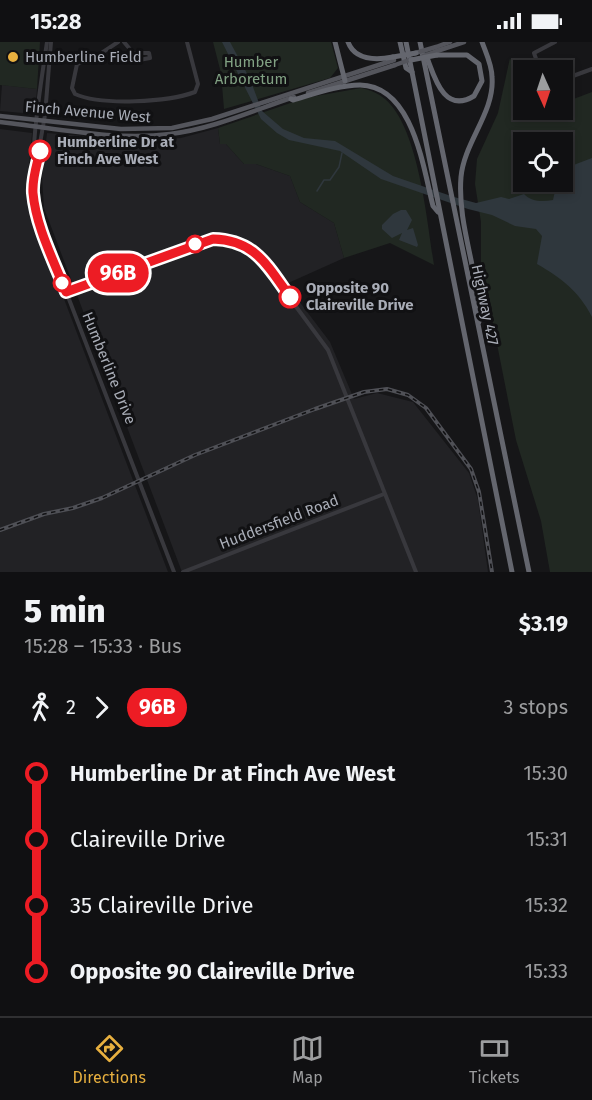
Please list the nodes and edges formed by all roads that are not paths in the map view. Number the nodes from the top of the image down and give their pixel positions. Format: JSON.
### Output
{"nodes":[{"id":1,"x":47,"y":42,"type":"edge"},
{"id":2,"x":51,"y":42,"type":"edge"},
{"id":3,"x":118,"y":42,"type":"edge"},
{"id":4,"x":124,"y":42,"type":"edge"},
{"id":5,"x":187,"y":42,"type":"edge"},
{"id":6,"x":335,"y":42,"type":"edge"},
{"id":7,"x":348,"y":42,"type":"edge"},
{"id":8,"x":400,"y":42,"type":"edge"},
{"id":9,"x":406,"y":42,"type":"edge"},
{"id":10,"x":420,"y":42,"type":"edge"},
{"id":11,"x":450,"y":42,"type":"edge"},
{"id":12,"x":464,"y":42,"type":"edge"},
{"id":13,"x":482,"y":42,"type":"edge"},
{"id":14,"x":555,"y":42,"type":"edge"},
{"id":15,"x":436,"y":51,"type":"junction"},
{"id":16,"x":134,"y":53,"type":"dead end"},
{"id":17,"x":416,"y":53,"type":"joint"},
{"id":18,"x":394,"y":60,"type":"junction"},
{"id":19,"x":411,"y":60,"type":"joint"},
{"id":20,"x":536,"y":60,"type":"edge"},
{"id":21,"x":592,"y":69,"type":"edge"},
{"id":22,"x":412,"y":72,"type":"junction"},
{"id":23,"x":573,"y":76,"type":"edge"},
{"id":24,"x":344,"y":79,"type":"junction"},
{"id":25,"x":291,"y":99,"type":"junction"},
{"id":26,"x":272,"y":102,"type":"junction"},
{"id":27,"x":0,"y":116,"type":"edge"},
{"id":28,"x":0,"y":122,"type":"edge"},
{"id":29,"x":41,"y":124,"type":"junction"},
{"id":30,"x":440,"y":214,"type":"junction"},
{"id":31,"x":66,"y":292,"type":"junction"},
{"id":32,"x":478,"y":330,"type":"junction"},
{"id":33,"x":384,"y":494,"type":"junction"},
{"id":34,"x":174,"y":572,"type":"edge"},
{"id":35,"x":183,"y":572,"type":"edge"},
{"id":36,"x":416,"y":572,"type":"edge"},
{"id":37,"x":512,"y":572,"type":"edge"},
{"id":38,"x":529,"y":572,"type":"edge"}],
"edges":[{"from":1,"to":29,"type":"street","name":"Humberline Drive"},
{"from":2,"to":29,"type":"street","name":"Humberline Drive"},
{"from":3,"to":5,"type":"street"},
{"from":4,"to":16,"type":"street"},
{"from":6,"to":24,"type":"highway"},
{"from":7,"to":18,"type":"highway"},
{"from":8,"to":22,"type":"highway"},
{"from":9,"to":22,"type":"highway","name":"Highway 427"},
{"from":10,"to":15,"type":"highway"},
{"from":10,"to":32,"type":"highway","name":"Highway 427"},
{"from":11,"to":15,"type":"main road"},
{"from":12,"to":15,"type":"main road"},
{"from":13,"to":32,"type":"highway"},
{"from":14,"to":20,"type":"street"},
{"from":15,"to":17,"type":"main road","bridge":true},
{"from":15,"to":19,"type":"highway","bridge":true},
{"from":17,"to":18,"type":"highway","bridge":true},
{"from":18,"to":19,"type":"main road","name":"Finch Avenue West","bridge":true},
{"from":18,"to":24,"type":"main road","name":"Finch Avenue West"},
{"from":21,"to":23,"type":"street"},
{"from":22,"to":30,"type":"highway","name":"Highway 427"},
{"from":24,"to":25,"type":"main road","name":"Finch Avenue West"},
{"from":24,"to":26,"type":"main road","name":"Finch Avenue West"},
{"from":25,"to":26,"type":"main road","name":"Finch Avenue West"},
{"from":25,"to":30,"type":"highway"},
{"from":26,"to":29,"type":"main road","name":"Finch Avenue West"},
{"from":27,"to":29,"type":"main road","name":"Finch Avenue West"},
{"from":28,"to":29,"type":"main road","name":"Finch Avenue West"},
{"from":29,"to":31,"type":"street","name":"Humberline Drive"},
{"from":30,"to":37,"type":"highway","name":"Highway 427"},
{"from":31,"to":33,"type":"street"},
{"from":31,"to":34,"type":"street","name":"Humberline Drive"},
{"from":32,"to":38,"type":"highway","name":"Highway 427"},
{"from":33,"to":35,"type":"street","name":"Huddersfield Road"},
{"from":33,"to":36,"type":"street"}]}
